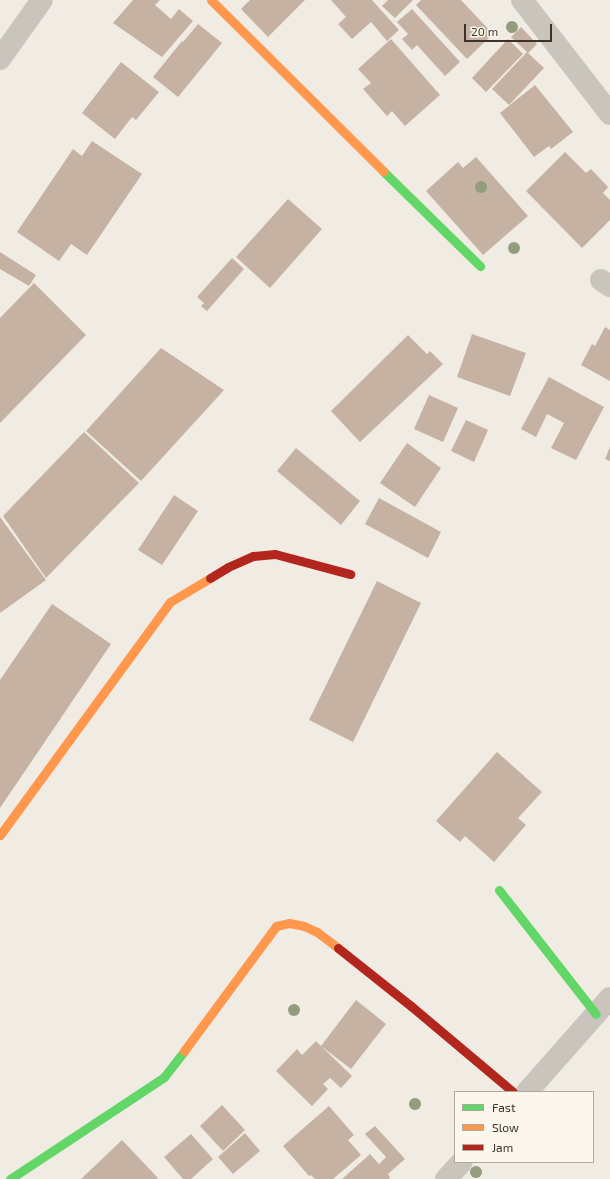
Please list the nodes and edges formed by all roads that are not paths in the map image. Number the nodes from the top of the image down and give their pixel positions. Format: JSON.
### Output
{"nodes":[{"id":1,"x":42,"y":0,"type":"edge"},
{"id":2,"x":211,"y":0,"type":"edge"},
{"id":3,"x":522,"y":0,"type":"edge"},
{"id":4,"x":0,"y":59,"type":"edge"},
{"id":5,"x":610,"y":114,"type":"edge"},
{"id":6,"x":480,"y":266,"type":"dead end"},
{"id":7,"x":350,"y":574,"type":"dead end"},
{"id":8,"x":0,"y":835,"type":"edge"},
{"id":9,"x":499,"y":890,"type":"dead end"},
{"id":10,"x":610,"y":998,"type":"edge"},
{"id":11,"x":596,"y":1014,"type":"junction"},
{"id":12,"x":512,"y":1091,"type":"edge"},
{"id":13,"x":528,"y":1091,"type":"edge"},
{"id":14,"x":461,"y":1163,"type":"edge"},
{"id":15,"x":10,"y":1179,"type":"edge"},
{"id":16,"x":446,"y":1179,"type":"edge"}],
"edges":[{"from":1,"to":4,"type":"street"},
{"from":2,"to":6,"type":"street"},
{"from":3,"to":5,"type":"street"},
{"from":7,"to":8,"type":"street"},
{"from":9,"to":11,"type":"street"},
{"from":10,"to":11,"type":"street"},
{"from":11,"to":13,"type":"street"},
{"from":12,"to":15,"type":"street"},
{"from":14,"to":16,"type":"street"}]}
